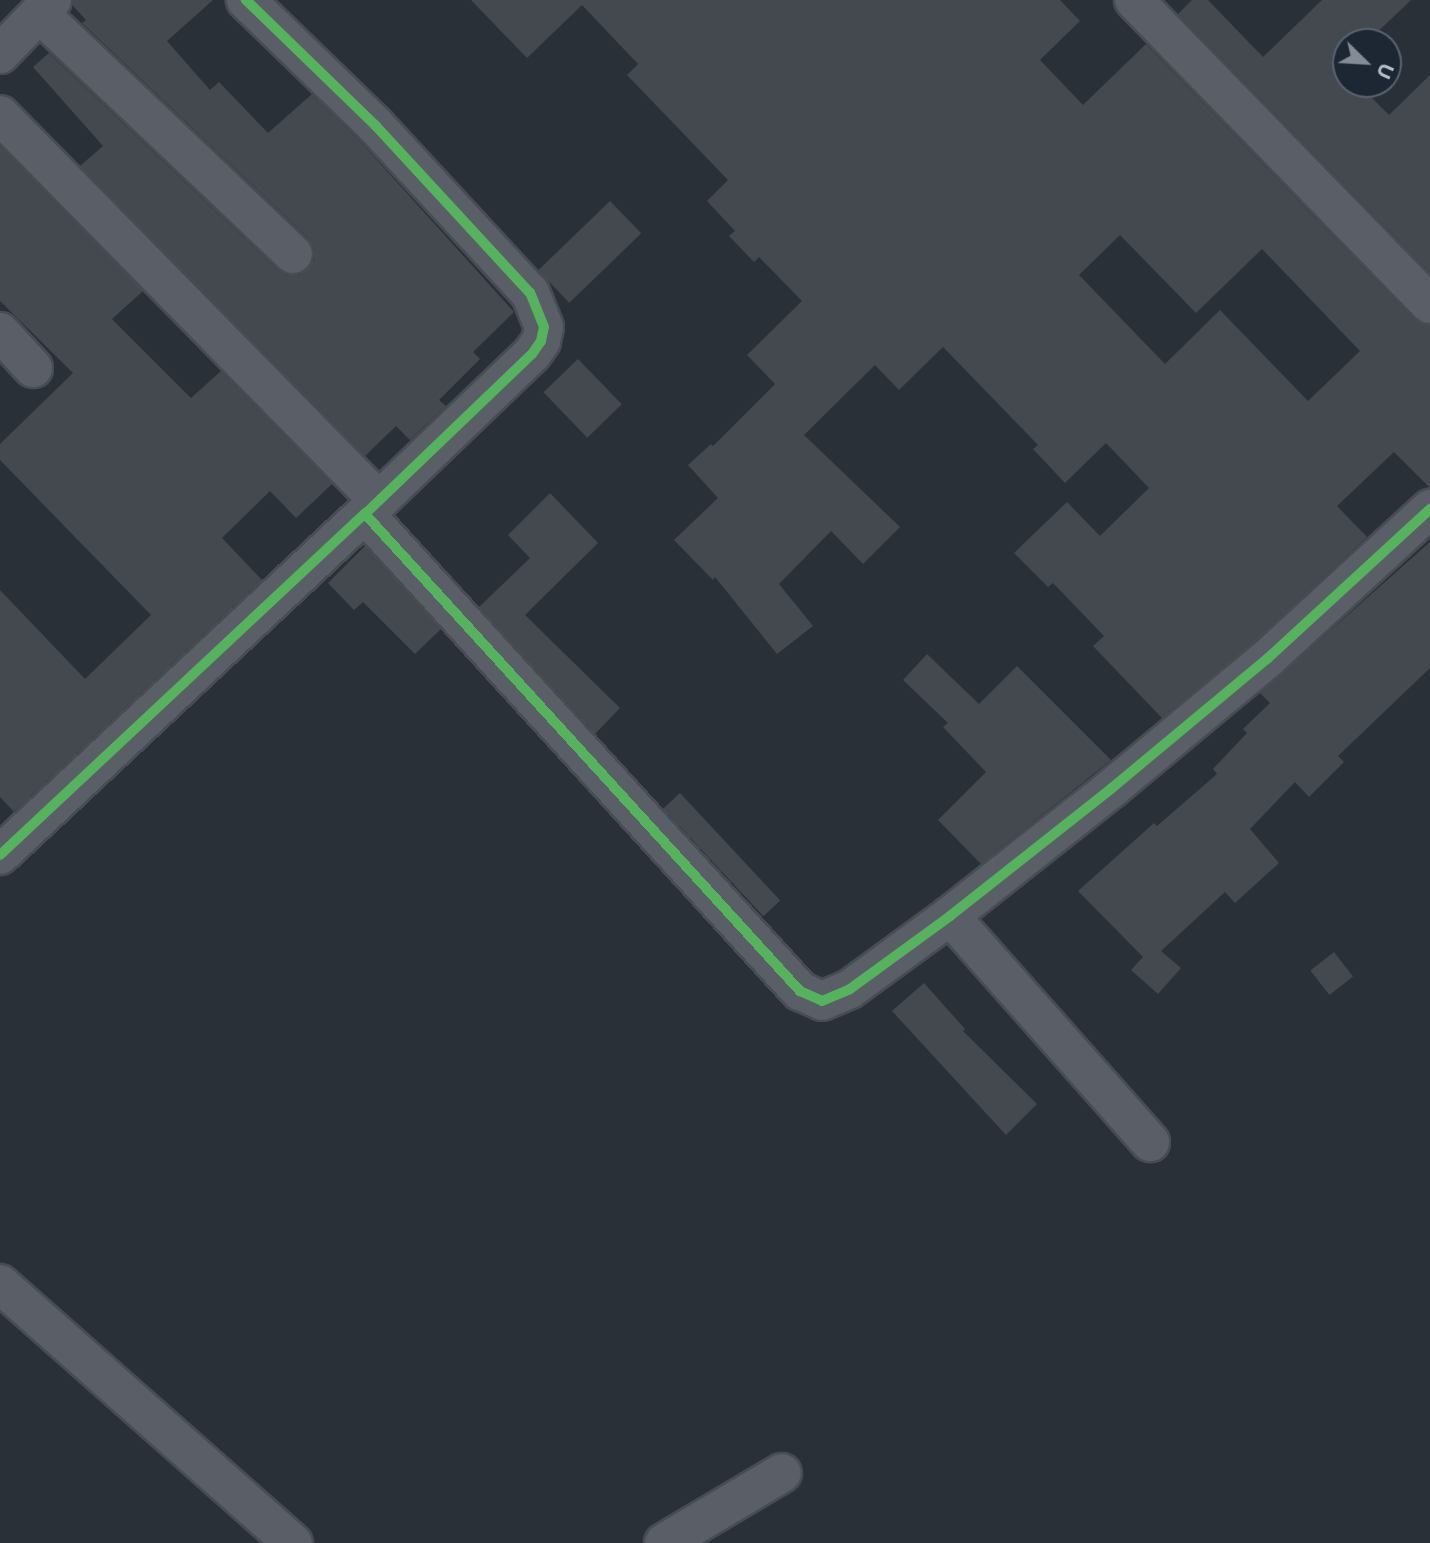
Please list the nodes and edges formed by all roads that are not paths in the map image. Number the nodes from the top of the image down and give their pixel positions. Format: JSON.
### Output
{"nodes":[{"id":1,"x":246,"y":0,"type":"edge"},
{"id":2,"x":1134,"y":0,"type":"edge"},
{"id":3,"x":46,"y":7,"type":"edge"},
{"id":4,"x":0,"y":54,"type":"edge"},
{"id":5,"x":0,"y":114,"type":"edge"},
{"id":6,"x":293,"y":254,"type":"dead end"},
{"id":7,"x":1430,"y":304,"type":"edge"},
{"id":8,"x":0,"y":332,"type":"edge"},
{"id":9,"x":33,"y":368,"type":"dead end"},
{"id":10,"x":372,"y":507,"type":"junction"},
{"id":11,"x":1430,"y":509,"type":"edge"},
{"id":12,"x":0,"y":855,"type":"edge"},
{"id":13,"x":950,"y":916,"type":"junction"},
{"id":14,"x":1150,"y":1142,"type":"dead end"},
{"id":15,"x":0,"y":1284,"type":"edge"},
{"id":16,"x":782,"y":1473,"type":"dead end"},
{"id":17,"x":293,"y":1543,"type":"edge"},
{"id":18,"x":664,"y":1543,"type":"edge"}],
"edges":[{"from":1,"to":10,"type":"street"},
{"from":2,"to":7,"type":"street"},
{"from":3,"to":4,"type":"street"},
{"from":3,"to":6,"type":"street"},
{"from":5,"to":10,"type":"street"},
{"from":8,"to":9,"type":"street"},
{"from":10,"to":12,"type":"street"},
{"from":10,"to":13,"type":"street"},
{"from":11,"to":13,"type":"street"},
{"from":13,"to":14,"type":"street"},
{"from":15,"to":17,"type":"street"},
{"from":16,"to":18,"type":"street"}]}
